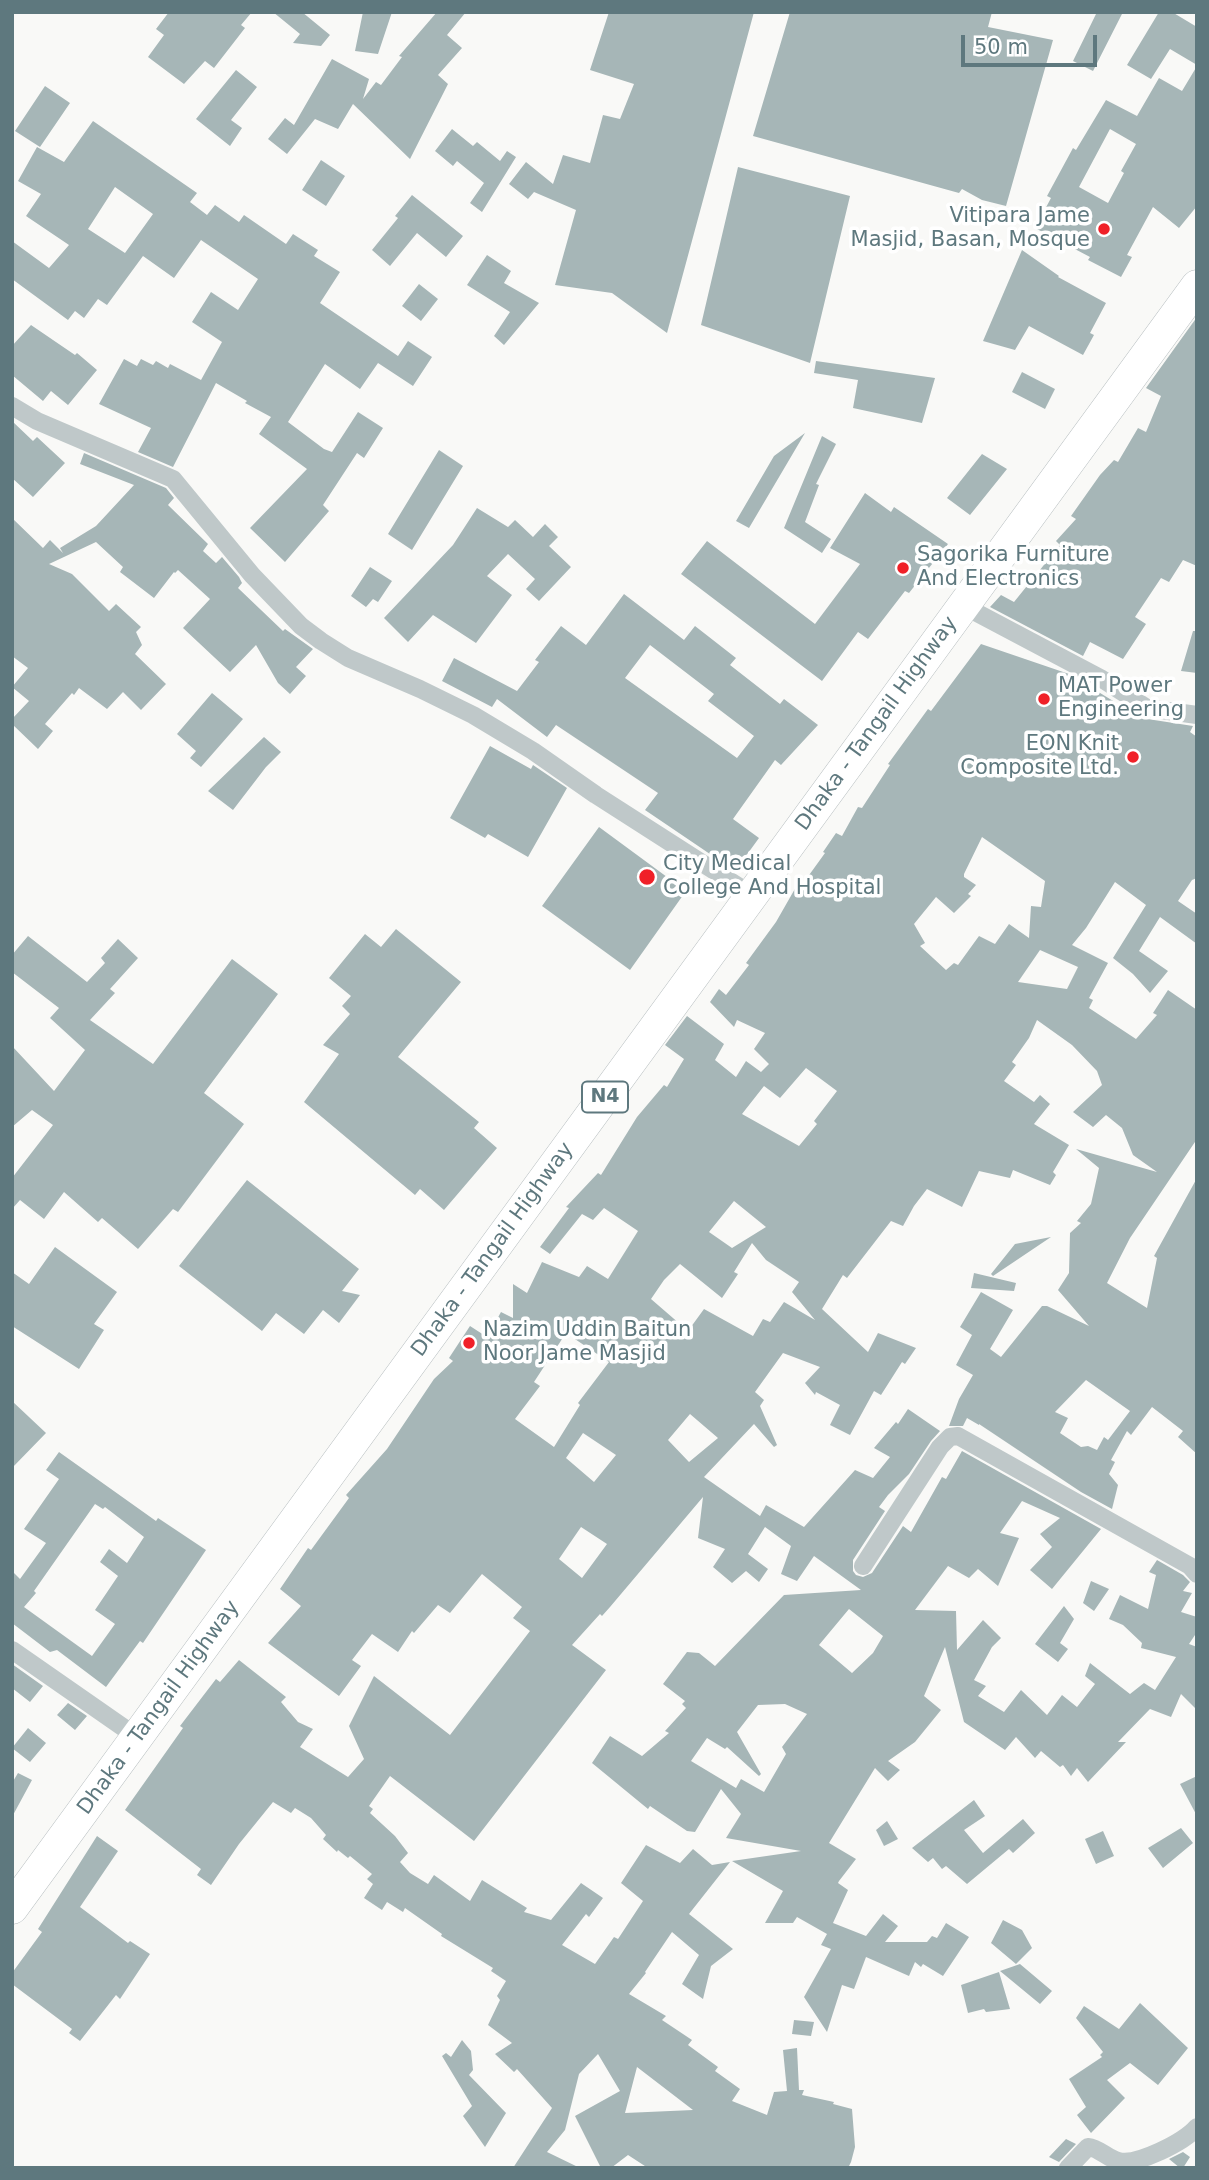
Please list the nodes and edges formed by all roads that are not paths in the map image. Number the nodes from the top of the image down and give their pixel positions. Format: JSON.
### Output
{"nodes":[{"id":1,"x":1197,"y":286,"type":"edge"},
{"id":2,"x":12,"y":407,"type":"edge"},
{"id":3,"x":964,"y":606,"type":"junction"},
{"id":4,"x":1197,"y":715,"type":"edge"},
{"id":5,"x":752,"y":895,"type":"junction"},
{"id":6,"x":863,"y":1566,"type":"dead end"},
{"id":7,"x":1197,"y":1574,"type":"edge"},
{"id":8,"x":12,"y":1650,"type":"edge"},
{"id":9,"x":137,"y":1737,"type":"junction"},
{"id":10,"x":12,"y":1908,"type":"edge"},
{"id":11,"x":1197,"y":2127,"type":"edge"},
{"id":12,"x":1068,"y":2168,"type":"edge"}],
"edges":[{"from":1,"to":3,"type":"highway","name":"Dhaka - Tangail Highway","number":"N4"},
{"from":2,"to":5,"type":"street"},
{"from":3,"to":4,"type":"street"},
{"from":3,"to":5,"type":"highway","name":"Dhaka - Tangail Highway","number":"N4"},
{"from":5,"to":9,"type":"highway","name":"Dhaka - Tangail Highway","number":"N4"},
{"from":6,"to":7,"type":"street"},
{"from":8,"to":9,"type":"street"},
{"from":9,"to":10,"type":"highway","name":"Dhaka - Tangail Highway","number":"N4"},
{"from":11,"to":12,"type":"street"}]}
